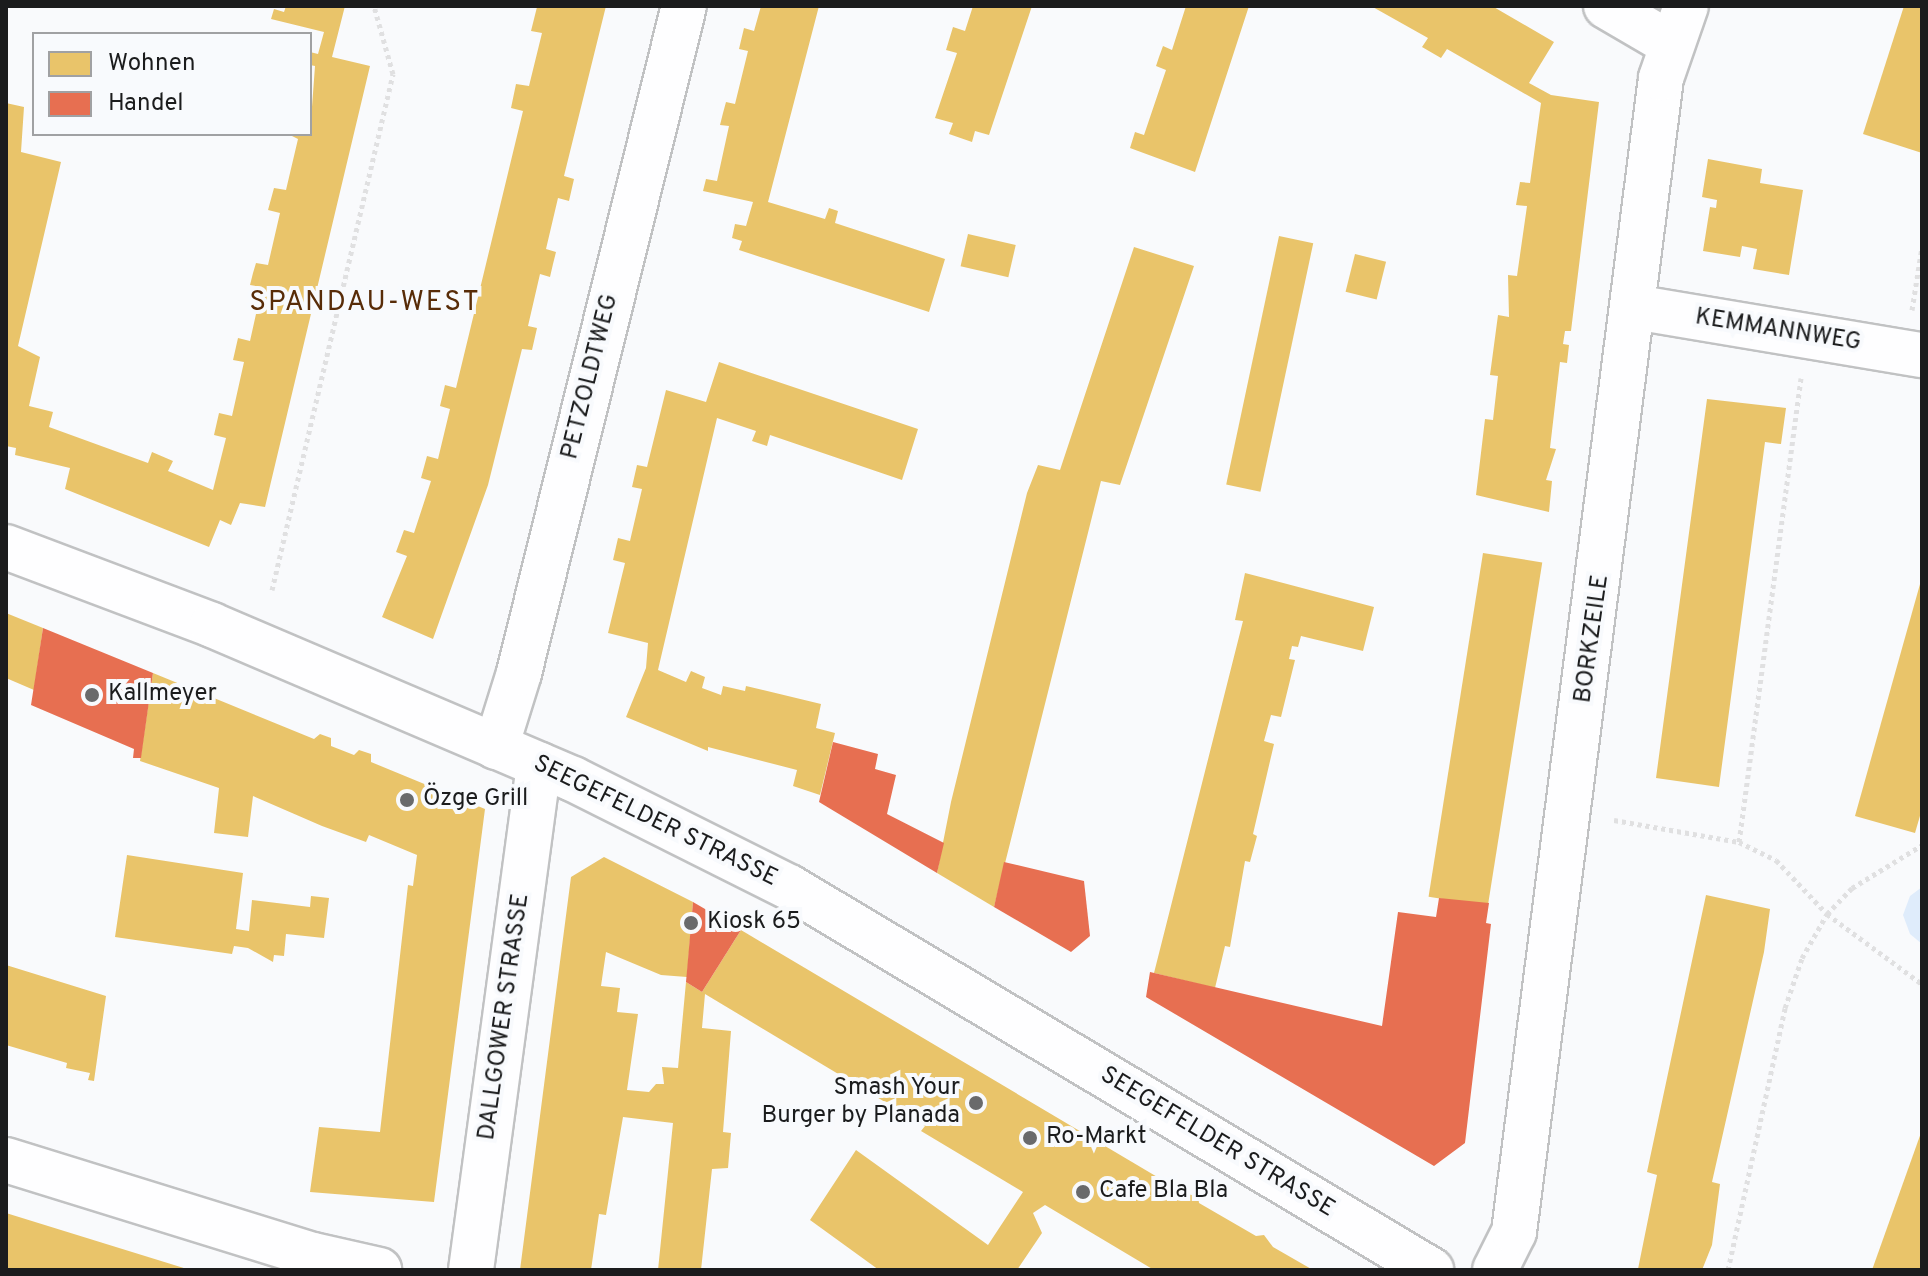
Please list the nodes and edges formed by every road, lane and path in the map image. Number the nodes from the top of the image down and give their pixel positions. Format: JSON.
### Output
{"nodes":[{"id":1,"x":374,"y":6,"type":"edge"},
{"id":2,"x":684,"y":6,"type":"edge"},
{"id":3,"x":1606,"y":6,"type":"edge"},
{"id":4,"x":1679,"y":25,"type":"edge"},
{"id":5,"x":1922,"y":247,"type":"edge"},
{"id":6,"x":1634,"y":307,"type":"junction"},
{"id":7,"x":1917,"y":335,"type":"edge"},
{"id":8,"x":1802,"y":365,"type":"dead end"},
{"id":9,"x":6,"y":547,"type":"edge"},
{"id":10,"x":272,"y":590,"type":"dead end"},
{"id":11,"x":496,"y":747,"type":"junction"},
{"id":12,"x":539,"y":765,"type":"junction"},
{"id":13,"x":1614,"y":820,"type":"dead end"},
{"id":14,"x":1739,"y":842,"type":"junction"},
{"id":15,"x":1922,"y":845,"type":"edge"},
{"id":16,"x":1827,"y":914,"type":"junction"},
{"id":17,"x":1922,"y":984,"type":"edge"},
{"id":18,"x":6,"y":1160,"type":"edge"},
{"id":19,"x":379,"y":1270,"type":"edge"},
{"id":20,"x":471,"y":1270,"type":"edge"},
{"id":21,"x":1431,"y":1270,"type":"edge"},
{"id":22,"x":1495,"y":1270,"type":"edge"},
{"id":23,"x":1728,"y":1270,"type":"edge"}],
"edges":[{"from":1,"to":10,"type":"path"},
{"from":2,"to":11,"type":"street","name":"PETZOLDTWEG"},
{"from":3,"to":4,"type":"street"},
{"from":4,"to":6,"type":"street","name":"BORKZEILE"},
{"from":5,"to":7,"type":"path"},
{"from":6,"to":7,"type":"street","name":"KEMMANNWEG"},
{"from":6,"to":22,"type":"street","name":"BORKZEILE"},
{"from":8,"to":14,"type":"path"},
{"from":9,"to":11,"type":"street","name":"SEEGEFELDER STRASSE"},
{"from":11,"to":12,"type":"street","name":"SEEGEFELDER STRASSE"},
{"from":12,"to":20,"type":"street","name":"DALLGOWER STRASSE"},
{"from":12,"to":21,"type":"street","name":"SEEGEFELDER STRASSE"},
{"from":13,"to":14,"type":"path"},
{"from":14,"to":16,"type":"path"},
{"from":15,"to":16,"type":"path"},
{"from":16,"to":17,"type":"path"},
{"from":16,"to":23,"type":"path"},
{"from":18,"to":19,"type":"street"}]}
